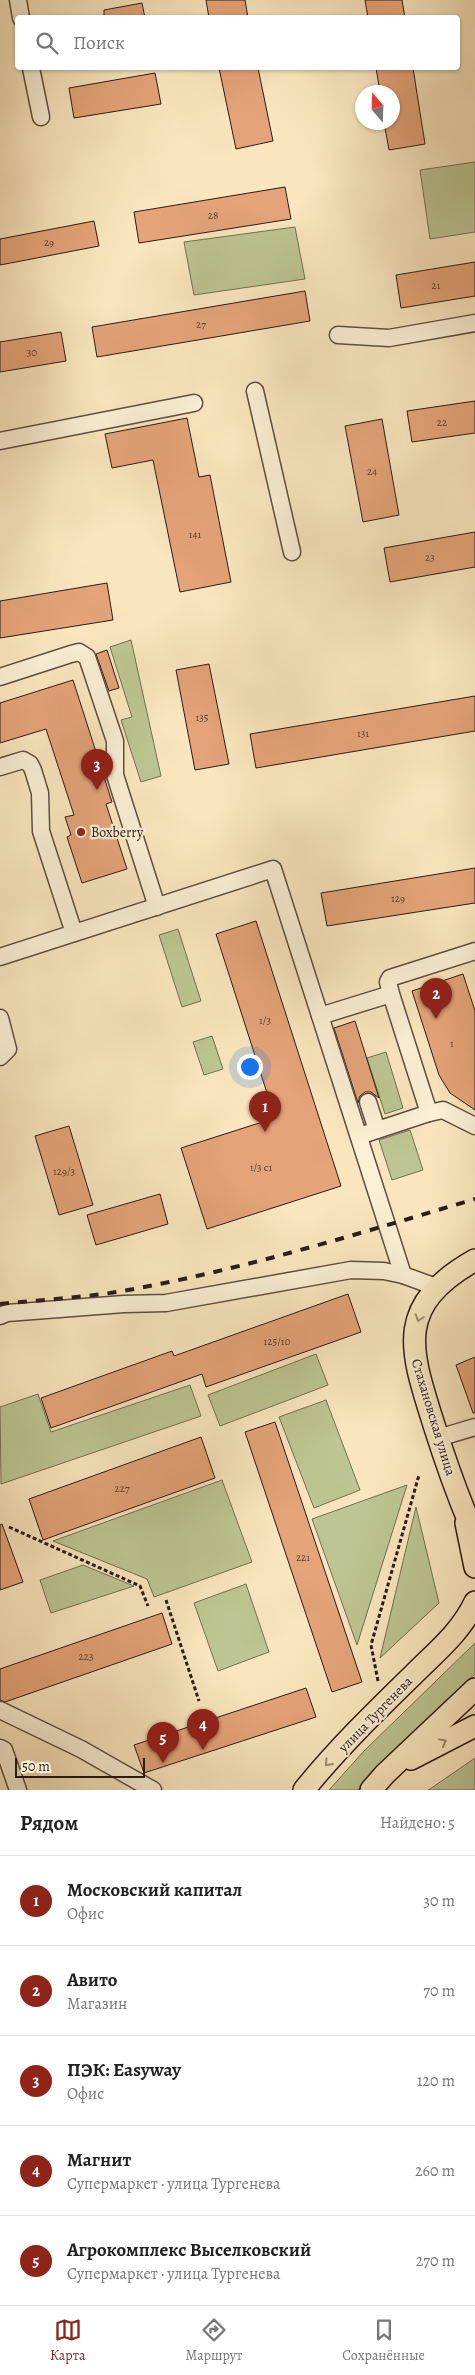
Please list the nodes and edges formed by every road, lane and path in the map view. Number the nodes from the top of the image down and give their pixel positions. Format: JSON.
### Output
{"nodes":[{"id":1,"x":18,"y":0,"type":"edge"},
{"id":2,"x":20,"y":15,"type":"edge"},
{"id":3,"x":31,"y":70,"type":"edge"},
{"id":4,"x":41,"y":118,"type":"dead end"},
{"id":5,"x":475,"y":323,"type":"edge"},
{"id":6,"x":338,"y":335,"type":"dead end"},
{"id":7,"x":255,"y":391,"type":"dead end"},
{"id":8,"x":194,"y":403,"type":"dead end"},
{"id":9,"x":0,"y":441,"type":"edge"},
{"id":10,"x":292,"y":552,"type":"dead end"},
{"id":11,"x":0,"y":677,"type":"edge"},
{"id":12,"x":0,"y":767,"type":"edge"},
{"id":13,"x":157,"y":907,"type":"junction"},
{"id":14,"x":74,"y":933,"type":"junction"},
{"id":15,"x":475,"y":951,"type":"edge"},
{"id":16,"x":0,"y":957,"type":"edge"},
{"id":17,"x":391,"y":994,"type":"junction"},
{"id":18,"x":320,"y":1016,"type":"junction"},
{"id":19,"x":0,"y":1018,"type":"edge"},
{"id":20,"x":0,"y":1057,"type":"edge"},
{"id":21,"x":368,"y":1102,"type":"dead end"},
{"id":22,"x":429,"y":1113,"type":"junction"},
{"id":23,"x":475,"y":1126,"type":"edge"},
{"id":24,"x":377,"y":1130,"type":"junction"},
{"id":25,"x":359,"y":1136,"type":"junction"},
{"id":26,"x":475,"y":1260,"type":"edge"},
{"id":27,"x":403,"y":1274,"type":"junction"},
{"id":28,"x":436,"y":1287,"type":"junction"},
{"id":29,"x":0,"y":1316,"type":"edge"},
{"id":30,"x":475,"y":1426,"type":"edge"},
{"id":31,"x":438,"y":1438,"type":"junction"},
{"id":32,"x":419,"y":1475,"type":"dead end"},
{"id":33,"x":464,"y":1510,"type":"junction"},
{"id":34,"x":9,"y":1528,"type":"dead end"},
{"id":35,"x":475,"y":1536,"type":"edge"},
{"id":36,"x":475,"y":1568,"type":"edge"},
{"id":37,"x":166,"y":1600,"type":"dead end"},
{"id":38,"x":475,"y":1602,"type":"edge"},
{"id":39,"x":148,"y":1606,"type":"dead end"},
{"id":40,"x":475,"y":1629,"type":"edge"},
{"id":41,"x":449,"y":1642,"type":"junction"},
{"id":42,"x":378,"y":1681,"type":"dead end"},
{"id":43,"x":475,"y":1689,"type":"edge"},
{"id":44,"x":199,"y":1701,"type":"dead end"},
{"id":45,"x":0,"y":1710,"type":"edge"},
{"id":46,"x":475,"y":1726,"type":"edge"},
{"id":47,"x":0,"y":1748,"type":"edge"},
{"id":48,"x":385,"y":1774,"type":"junction"},
{"id":49,"x":18,"y":1790,"type":"edge"},
{"id":50,"x":153,"y":1790,"type":"edge"},
{"id":51,"x":304,"y":1790,"type":"edge"},
{"id":52,"x":371,"y":1790,"type":"edge"}],
"edges":[{"from":1,"to":2,"type":"street"},
{"from":3,"to":4,"type":"street"},
{"from":5,"to":6,"type":"street"},
{"from":7,"to":10,"type":"street"},
{"from":8,"to":9,"type":"street"},
{"from":11,"to":13,"type":"street"},
{"from":12,"to":14,"type":"street"},
{"from":13,"to":14,"type":"street"},
{"from":13,"to":18,"type":"street"},
{"from":14,"to":16,"type":"street"},
{"from":15,"to":17,"type":"street"},
{"from":17,"to":18,"type":"street"},
{"from":17,"to":22,"type":"street"},
{"from":18,"to":25,"type":"street"},
{"from":19,"to":20,"type":"street"},
{"from":21,"to":24,"type":"street"},
{"from":22,"to":23,"type":"street"},
{"from":22,"to":24,"type":"street"},
{"from":24,"to":25,"type":"street"},
{"from":25,"to":27,"type":"street"},
{"from":26,"to":28,"type":"main road","name":"Стахановская улица"},
{"from":27,"to":28,"type":"street"},
{"from":27,"to":29,"type":"street"},
{"from":28,"to":31,"type":"main road","name":"Стахановская улица","one_way":true},
{"from":30,"to":31,"type":"street"},
{"from":31,"to":33,"type":"main road","name":"Стахановская улица"},
{"from":32,"to":42,"type":"path"},
{"from":33,"to":35,"type":"main road","name":"Стахановская улица"},
{"from":33,"to":36,"type":"main road"},
{"from":34,"to":39,"type":"path"},
{"from":37,"to":44,"type":"path"},
{"from":38,"to":41,"type":"main road"},
{"from":40,"to":41,"type":"main road"},
{"from":41,"to":51,"type":"main road","name":"улица Тургенева","one_way":true},
{"from":43,"to":48,"type":"main road"},
{"from":45,"to":50,"type":"street"},
{"from":48,"to":46,"type":"main road","one_way":true},
{"from":47,"to":49,"type":"street"},
{"from":48,"to":52,"type":"main road"}]}
